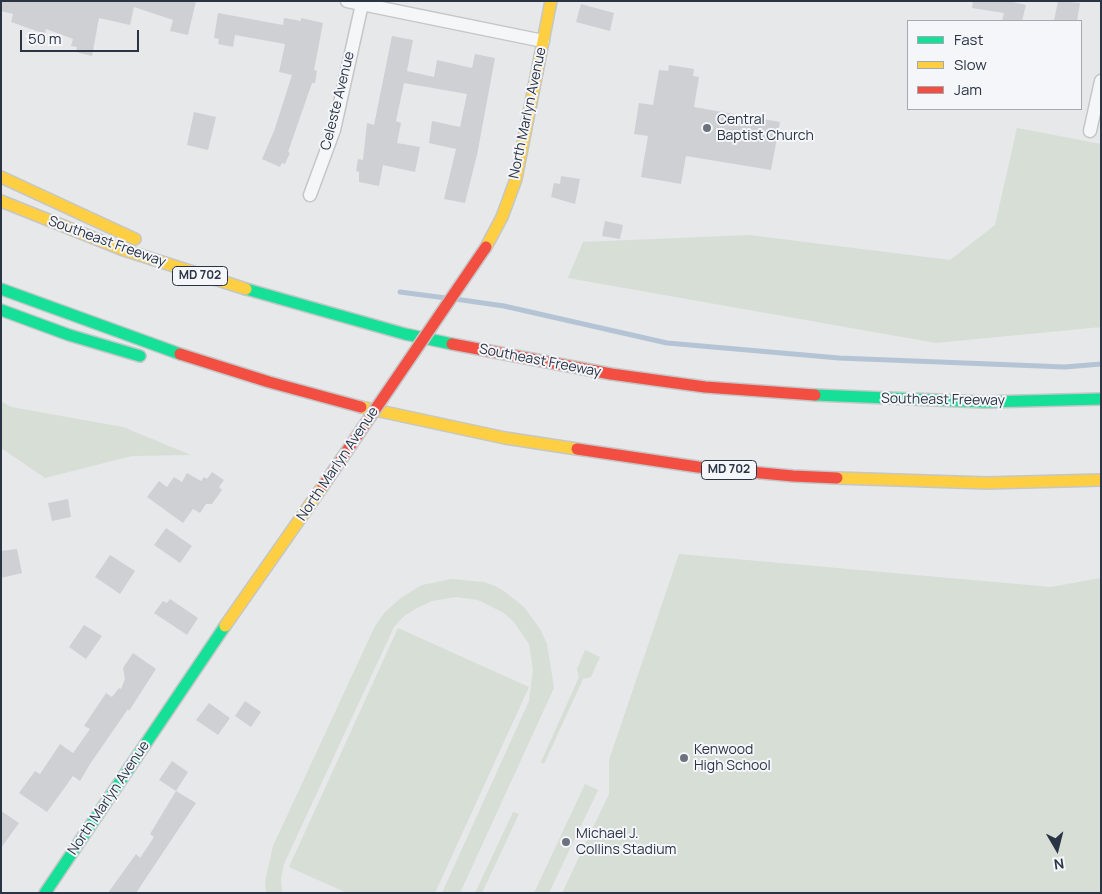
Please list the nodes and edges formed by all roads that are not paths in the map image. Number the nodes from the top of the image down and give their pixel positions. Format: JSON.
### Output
{"nodes":[{"id":1,"x":347,"y":1,"type":"edge"},
{"id":2,"x":551,"y":1,"type":"edge"},
{"id":3,"x":362,"y":4,"type":"junction"},
{"id":4,"x":543,"y":41,"type":"junction"},
{"id":5,"x":1101,"y":81,"type":"edge"},
{"id":6,"x":1090,"y":131,"type":"dead end"},
{"id":7,"x":1,"y":177,"type":"edge"},
{"id":8,"x":310,"y":195,"type":"dead end"},
{"id":9,"x":1,"y":201,"type":"edge"},
{"id":10,"x":1,"y":289,"type":"edge"},
{"id":11,"x":1,"y":310,"type":"edge"},
{"id":12,"x":405,"y":334,"type":"junction"},
{"id":13,"x":155,"y":360,"type":"dead end"},
{"id":14,"x":174,"y":364,"type":"dead end"},
{"id":15,"x":1101,"y":399,"type":"edge"},
{"id":16,"x":362,"y":407,"type":"junction"},
{"id":17,"x":1101,"y":480,"type":"edge"},
{"id":18,"x":45,"y":893,"type":"edge"}],
"edges":[{"from":1,"to":3,"type":"street"},
{"from":2,"to":4,"type":"main road","name":"North Marlyn Avenue"},
{"from":3,"to":4,"type":"street"},
{"from":3,"to":8,"type":"street","name":"Celeste Avenue"},
{"from":4,"to":18,"type":"main road","name":"North Marlyn Avenue","bridge":true},
{"from":5,"to":6,"type":"street"},
{"from":7,"to":12,"type":"main road"},
{"from":9,"to":12,"type":"main road","name":"Southeast Freeway","number":"MD 702"},
{"from":10,"to":16,"type":"main road","number":"MD 702"},
{"from":11,"to":13,"type":"main road"},
{"from":12,"to":15,"type":"main road","name":"Southeast Freeway","number":"MD 702"},
{"from":14,"to":16,"type":"main road"},
{"from":16,"to":17,"type":"main road","number":"MD 702"}]}
